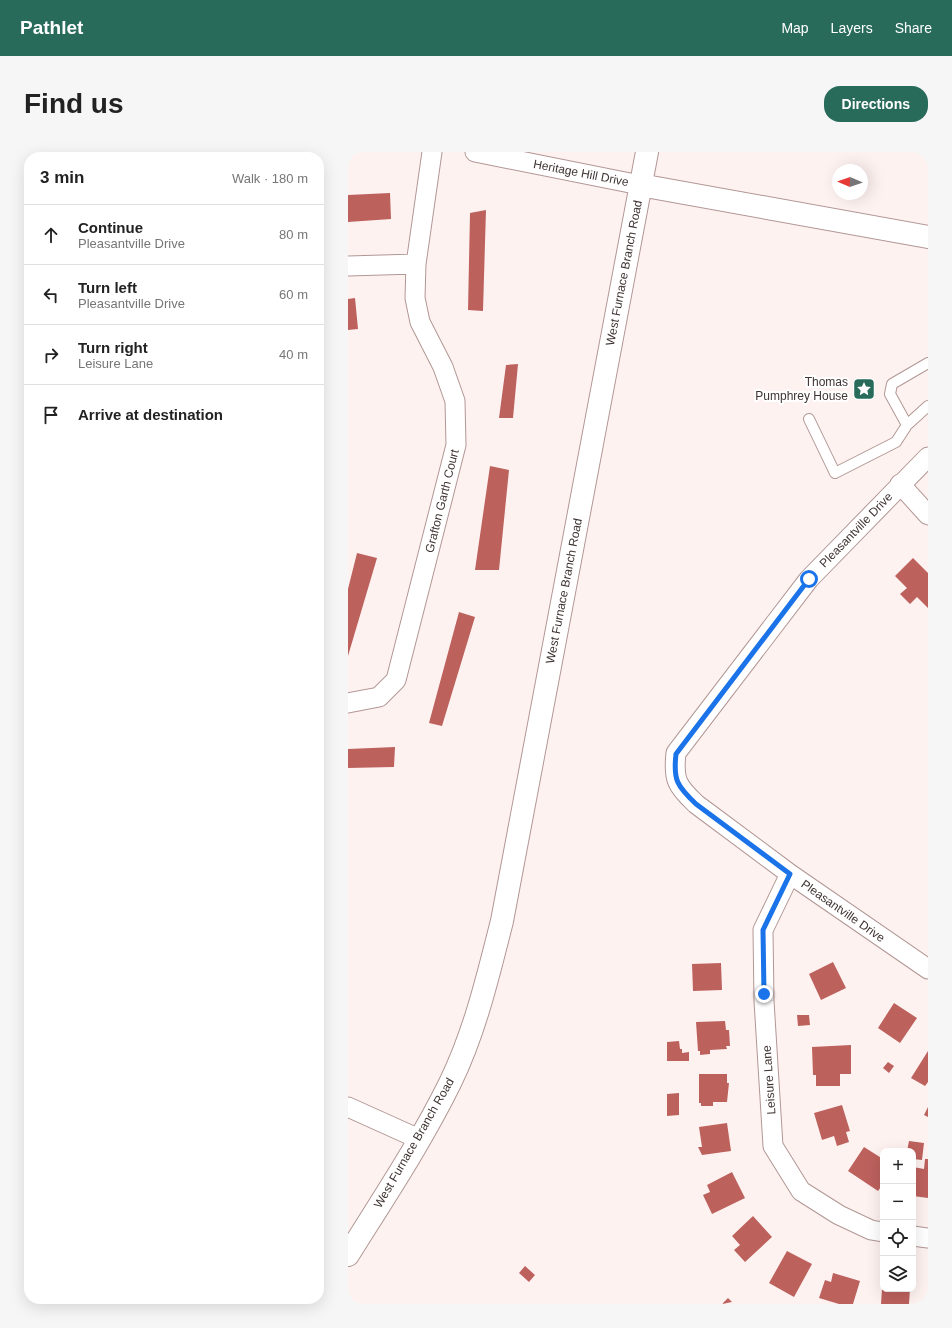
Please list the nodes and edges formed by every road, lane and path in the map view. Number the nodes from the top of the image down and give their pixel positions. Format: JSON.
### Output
{"nodes":[{"id":1,"x":432,"y":152,"type":"edge"},
{"id":2,"x":475,"y":152,"type":"edge"},
{"id":3,"x":647,"y":152,"type":"edge"},
{"id":4,"x":640,"y":185,"type":"junction"},
{"id":5,"x":928,"y":237,"type":"edge"},
{"id":6,"x":416,"y":264,"type":"junction"},
{"id":7,"x":348,"y":266,"type":"edge"},
{"id":8,"x":928,"y":364,"type":"edge"},
{"id":9,"x":928,"y":406,"type":"edge"},
{"id":10,"x":808,"y":419,"type":"dead end"},
{"id":11,"x":907,"y":425,"type":"junction"},
{"id":12,"x":928,"y":457,"type":"edge"},
{"id":13,"x":900,"y":484,"type":"junction"},
{"id":14,"x":928,"y":514,"type":"edge"},
{"id":15,"x":348,"y":703,"type":"edge"},
{"id":16,"x":790,"y":874,"type":"junction"},
{"id":17,"x":928,"y":969,"type":"edge"},
{"id":18,"x":348,"y":1107,"type":"edge"},
{"id":19,"x":419,"y":1139,"type":"junction"},
{"id":20,"x":880,"y":1232,"type":"edge"},
{"id":21,"x":916,"y":1236,"type":"edge"},
{"id":22,"x":928,"y":1238,"type":"edge"},
{"id":23,"x":348,"y":1255,"type":"edge"}],
"edges":[{"from":1,"to":6,"type":"street","name":"Grafton Garth Court"},
{"from":2,"to":4,"type":"street","name":"Heritage Hill Drive"},
{"from":3,"to":4,"type":"main road"},
{"from":4,"to":5,"type":"main road","name":"West Furnace Branch Road"},
{"from":4,"to":19,"type":"main road","name":"West Furnace Branch Road"},
{"from":6,"to":7,"type":"street"},
{"from":6,"to":15,"type":"street","name":"Grafton Garth Court"},
{"from":8,"to":11,"type":"lane"},
{"from":9,"to":11,"type":"lane"},
{"from":10,"to":11,"type":"lane"},
{"from":12,"to":13,"type":"street","name":"Pleasantville Drive"},
{"from":13,"to":14,"type":"street"},
{"from":13,"to":16,"type":"street","name":"Pleasantville Drive"},
{"from":16,"to":17,"type":"street","name":"Pleasantville Drive"},
{"from":16,"to":20,"type":"street","name":"Leisure Lane"},
{"from":18,"to":19,"type":"street"},
{"from":19,"to":23,"type":"main road","name":"West Furnace Branch Road"},
{"from":21,"to":22,"type":"street"}]}
